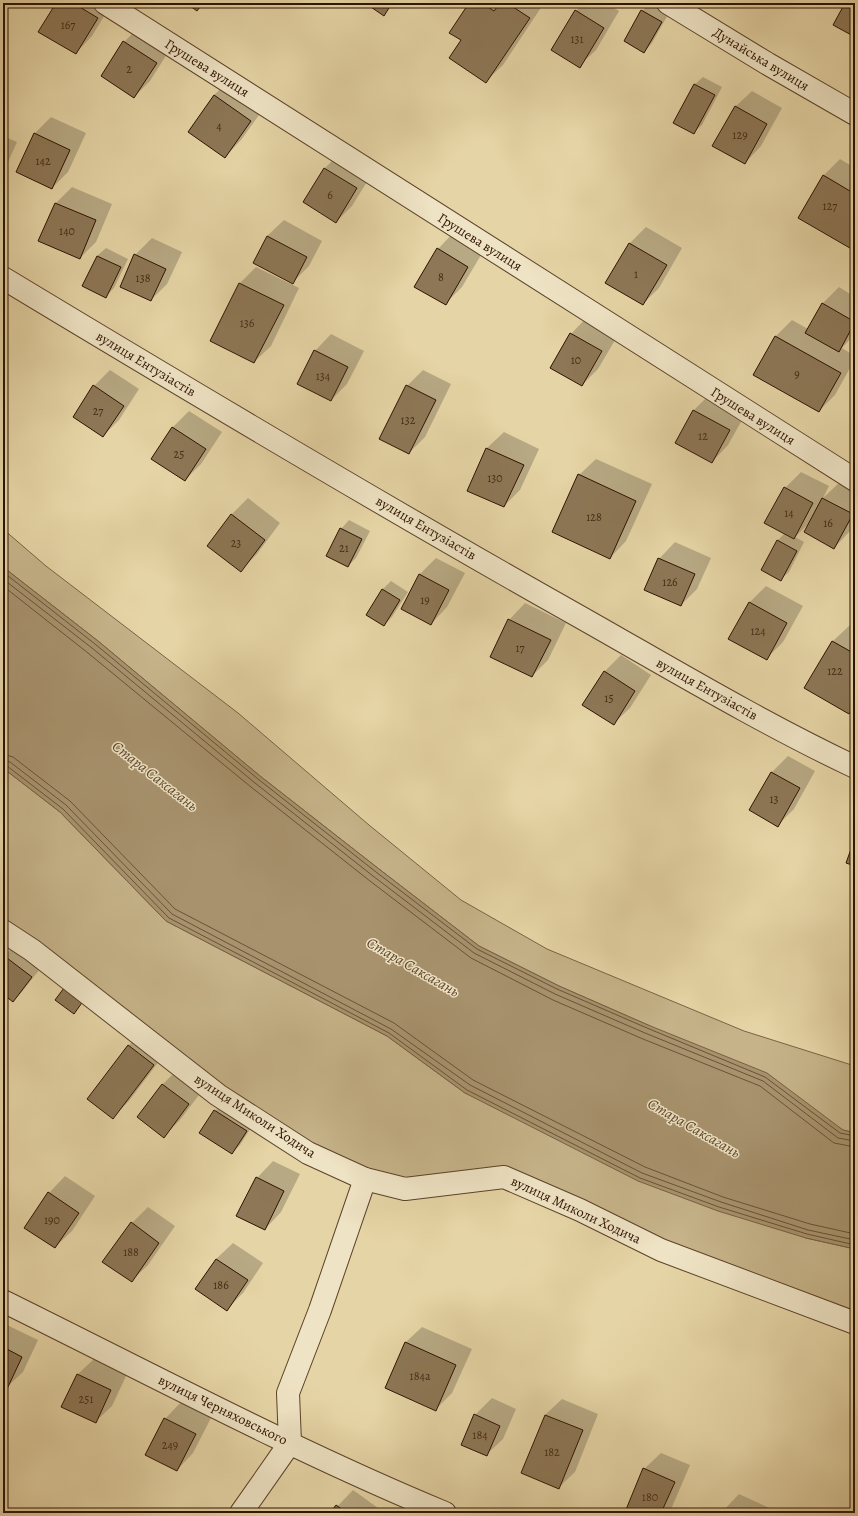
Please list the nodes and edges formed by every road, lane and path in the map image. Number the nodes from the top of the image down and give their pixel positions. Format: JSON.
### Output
{"nodes":[{"id":1,"x":105,"y":3,"type":"edge"},
{"id":2,"x":668,"y":3,"type":"edge"},
{"id":3,"x":855,"y":114,"type":"edge"},
{"id":4,"x":3,"y":278,"type":"edge"},
{"id":5,"x":855,"y":480,"type":"edge"},
{"id":6,"x":855,"y":767,"type":"edge"},
{"id":7,"x":3,"y":931,"type":"edge"},
{"id":8,"x":365,"y":1179,"type":"junction"},
{"id":9,"x":3,"y":1301,"type":"edge"},
{"id":10,"x":855,"y":1323,"type":"edge"},
{"id":11,"x":290,"y":1443,"type":"junction"},
{"id":12,"x":241,"y":1513,"type":"edge"},
{"id":13,"x":445,"y":1513,"type":"edge"}],
"edges":[{"from":1,"to":5,"type":"street","name":"Грушева вулиця"},
{"from":2,"to":3,"type":"street","name":"Дунайська вулиця"},
{"from":4,"to":6,"type":"street","name":"вулиця Ентузіастів"},
{"from":7,"to":8,"type":"street","name":"вулиця Миколи Ходича"},
{"from":8,"to":10,"type":"street","name":"вулиця Миколи Ходича"},
{"from":8,"to":11,"type":"street"},
{"from":9,"to":11,"type":"street","name":"вулиця Черняховського"},
{"from":11,"to":12,"type":"street"},
{"from":11,"to":13,"type":"street","name":"вулиця Черняховського"}]}
